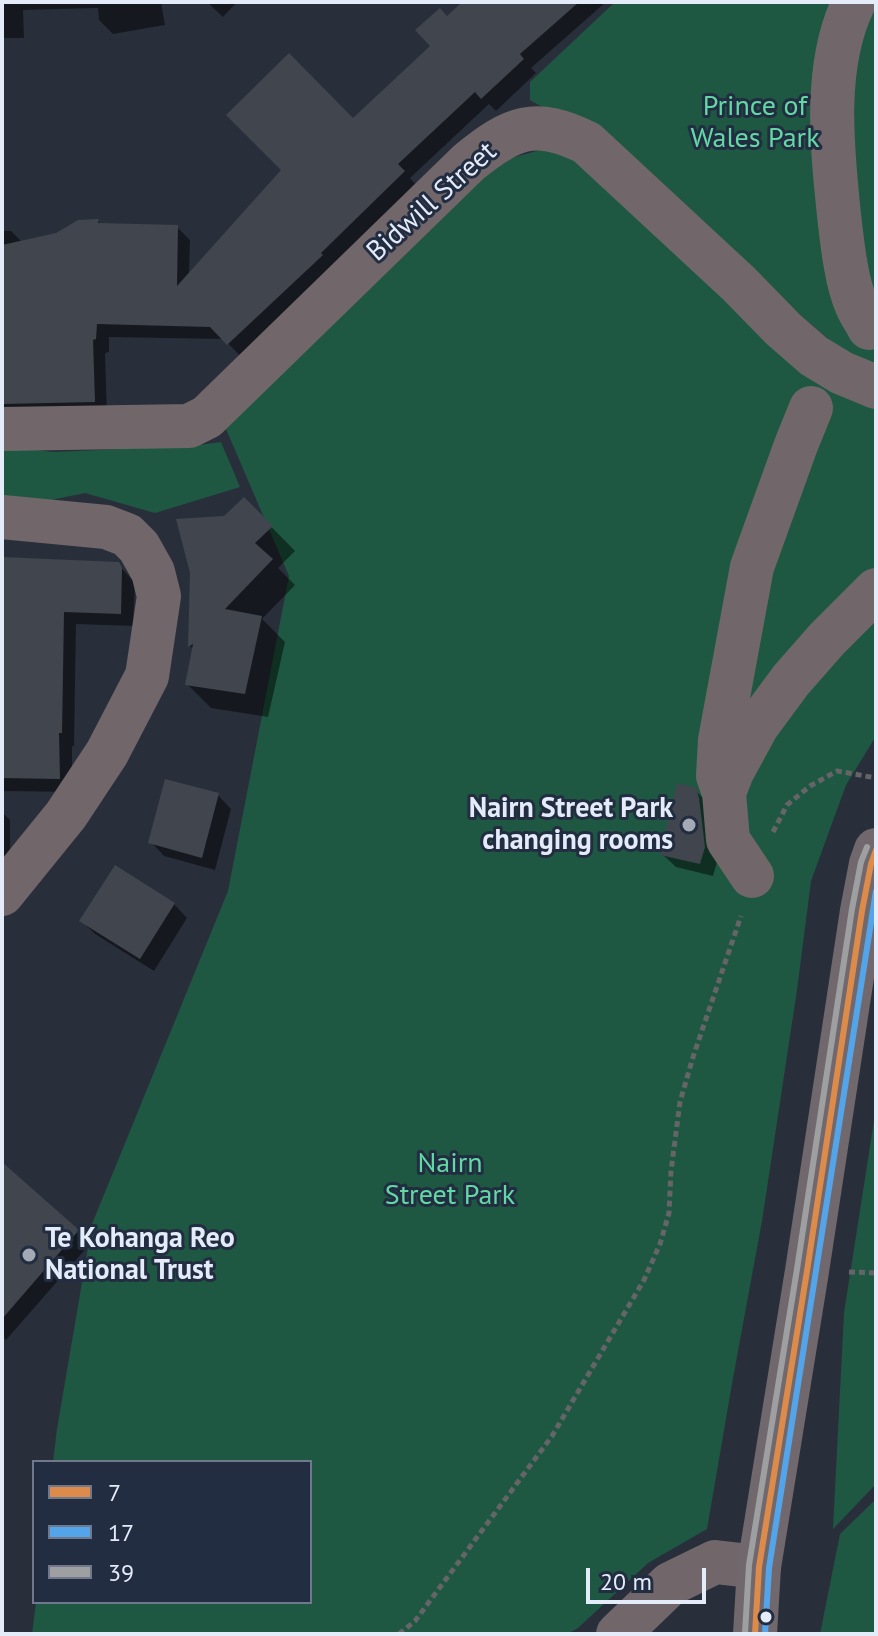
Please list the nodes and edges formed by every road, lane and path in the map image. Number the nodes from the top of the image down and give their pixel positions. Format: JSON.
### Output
{"nodes":[{"id":1,"x":854,"y":2,"type":"edge"},
{"id":2,"x":872,"y":326,"type":"edge"},
{"id":3,"x":830,"y":366,"type":"junction"},
{"id":4,"x":876,"y":387,"type":"edge"},
{"id":5,"x":811,"y":408,"type":"dead end"},
{"id":6,"x":2,"y":429,"type":"edge"},
{"id":7,"x":2,"y":517,"type":"edge"},
{"id":8,"x":876,"y":590,"type":"edge"},
{"id":9,"x":876,"y":778,"type":"edge"},
{"id":10,"x":724,"y":793,"type":"junction"},
{"id":11,"x":876,"y":850,"type":"edge"},
{"id":12,"x":752,"y":876,"type":"junction"},
{"id":13,"x":2,"y":894,"type":"edge"},
{"id":14,"x":759,"y":1567,"type":"junction"},
{"id":15,"x":399,"y":1634,"type":"edge"},
{"id":16,"x":618,"y":1634,"type":"edge"},
{"id":17,"x":755,"y":1634,"type":"edge"}],
"edges":[{"from":1,"to":2,"type":"street"},
{"from":2,"to":3,"type":"street"},
{"from":3,"to":4,"type":"street","name":"Bidwill Street"},
{"from":3,"to":6,"type":"street","name":"Bidwill Street"},
{"from":5,"to":10,"type":"street"},
{"from":7,"to":13,"type":"street"},
{"from":8,"to":10,"type":"street"},
{"from":9,"to":12,"type":"path"},
{"from":10,"to":12,"type":"street"},
{"from":11,"to":14,"type":"main road"},
{"from":12,"to":15,"type":"path"},
{"from":14,"to":16,"type":"street"},
{"from":14,"to":17,"type":"main road"}]}
